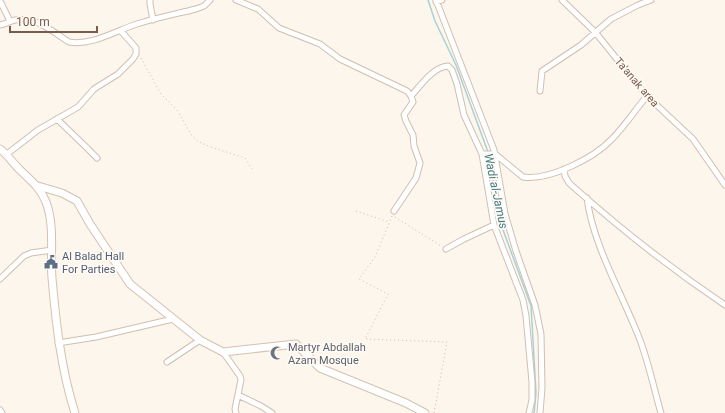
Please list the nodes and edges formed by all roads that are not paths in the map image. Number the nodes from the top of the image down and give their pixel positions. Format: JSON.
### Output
{"nodes":[{"id":1,"x":150,"y":0,"type":"edge"},
{"id":2,"x":210,"y":0,"type":"edge"},
{"id":3,"x":236,"y":0,"type":"edge"},
{"id":4,"x":442,"y":0,"type":"edge"},
{"id":5,"x":562,"y":0,"type":"edge"},
{"id":6,"x":651,"y":0,"type":"edge"},
{"id":7,"x":0,"y":1,"type":"edge"},
{"id":8,"x":436,"y":1,"type":"edge"},
{"id":9,"x":153,"y":20,"type":"junction"},
{"id":10,"x":10,"y":21,"type":"junction"},
{"id":11,"x":0,"y":25,"type":"edge"},
{"id":12,"x":121,"y":31,"type":"junction"},
{"id":13,"x":596,"y":32,"type":"junction"},
{"id":14,"x":540,"y":91,"type":"dead end"},
{"id":15,"x":411,"y":96,"type":"junction"},
{"id":16,"x":646,"y":96,"type":"junction"},
{"id":17,"x":57,"y":119,"type":"junction"},
{"id":18,"x":0,"y":150,"type":"edge"},
{"id":19,"x":7,"y":154,"type":"junction"},
{"id":20,"x":482,"y":154,"type":"junction"},
{"id":21,"x":495,"y":154,"type":"junction"},
{"id":22,"x":97,"y":158,"type":"dead end"},
{"id":23,"x":564,"y":169,"type":"junction"},
{"id":24,"x":725,"y":185,"type":"edge"},
{"id":25,"x":38,"y":186,"type":"junction"},
{"id":26,"x":587,"y":198,"type":"junction"},
{"id":27,"x":394,"y":211,"type":"dead end"},
{"id":28,"x":494,"y":224,"type":"junction"},
{"id":29,"x":446,"y":249,"type":"road end"},
{"id":30,"x":52,"y":250,"type":"junction"},
{"id":31,"x":0,"y":279,"type":"edge"},
{"id":32,"x":725,"y":304,"type":"edge"},
{"id":33,"x":173,"y":319,"type":"junction"},
{"id":34,"x":200,"y":340,"type":"junction"},
{"id":35,"x":58,"y":343,"type":"junction"},
{"id":36,"x":223,"y":352,"type":"junction"},
{"id":37,"x":166,"y":362,"type":"dead end"},
{"id":38,"x":238,"y":395,"type":"junction"},
{"id":39,"x":0,"y":410,"type":"edge"},
{"id":40,"x":2,"y":413,"type":"edge"},
{"id":41,"x":75,"y":413,"type":"edge"},
{"id":42,"x":236,"y":413,"type":"edge"},
{"id":43,"x":272,"y":413,"type":"edge"},
{"id":44,"x":425,"y":413,"type":"edge"},
{"id":45,"x":529,"y":413,"type":"edge"},
{"id":46,"x":540,"y":413,"type":"edge"},
{"id":47,"x":661,"y":413,"type":"edge"}],
"edges":[{"from":1,"to":9,"type":"street"},
{"from":2,"to":9,"type":"street"},
{"from":3,"to":15,"type":"street"},
{"from":4,"to":8,"type":"street"},
{"from":5,"to":13,"type":"street","name":"Ta'anak area"},
{"from":6,"to":13,"type":"street"},
{"from":7,"to":10,"type":"street"},
{"from":8,"to":21,"type":"street"},
{"from":9,"to":12,"type":"street"},
{"from":10,"to":11,"type":"street"},
{"from":10,"to":12,"type":"street"},
{"from":12,"to":17,"type":"street"},
{"from":13,"to":14,"type":"street"},
{"from":13,"to":16,"type":"street","name":"Ta'anak area"},
{"from":15,"to":20,"type":"street"},
{"from":15,"to":27,"type":"street"},
{"from":16,"to":23,"type":"street"},
{"from":16,"to":24,"type":"street","name":"Ta'anak area"},
{"from":17,"to":19,"type":"street"},
{"from":17,"to":22,"type":"street"},
{"from":18,"to":19,"type":"street"},
{"from":19,"to":25,"type":"street"},
{"from":20,"to":21,"type":"street"},
{"from":20,"to":28,"type":"street"},
{"from":21,"to":23,"type":"street"},
{"from":21,"to":46,"type":"street"},
{"from":23,"to":26,"type":"street"},
{"from":25,"to":30,"type":"street"},
{"from":25,"to":33,"type":"street"},
{"from":26,"to":32,"type":"street"},
{"from":26,"to":47,"type":"street"},
{"from":28,"to":29,"type":"street"},
{"from":28,"to":45,"type":"street"},
{"from":30,"to":31,"type":"street"},
{"from":30,"to":35,"type":"street"},
{"from":33,"to":34,"type":"street"},
{"from":33,"to":35,"type":"street"},
{"from":34,"to":36,"type":"street"},
{"from":34,"to":37,"type":"street"},
{"from":35,"to":41,"type":"street"},
{"from":36,"to":38,"type":"street"},
{"from":36,"to":44,"type":"street"},
{"from":38,"to":42,"type":"street"},
{"from":38,"to":43,"type":"street"},
{"from":39,"to":40,"type":"street"}]}
